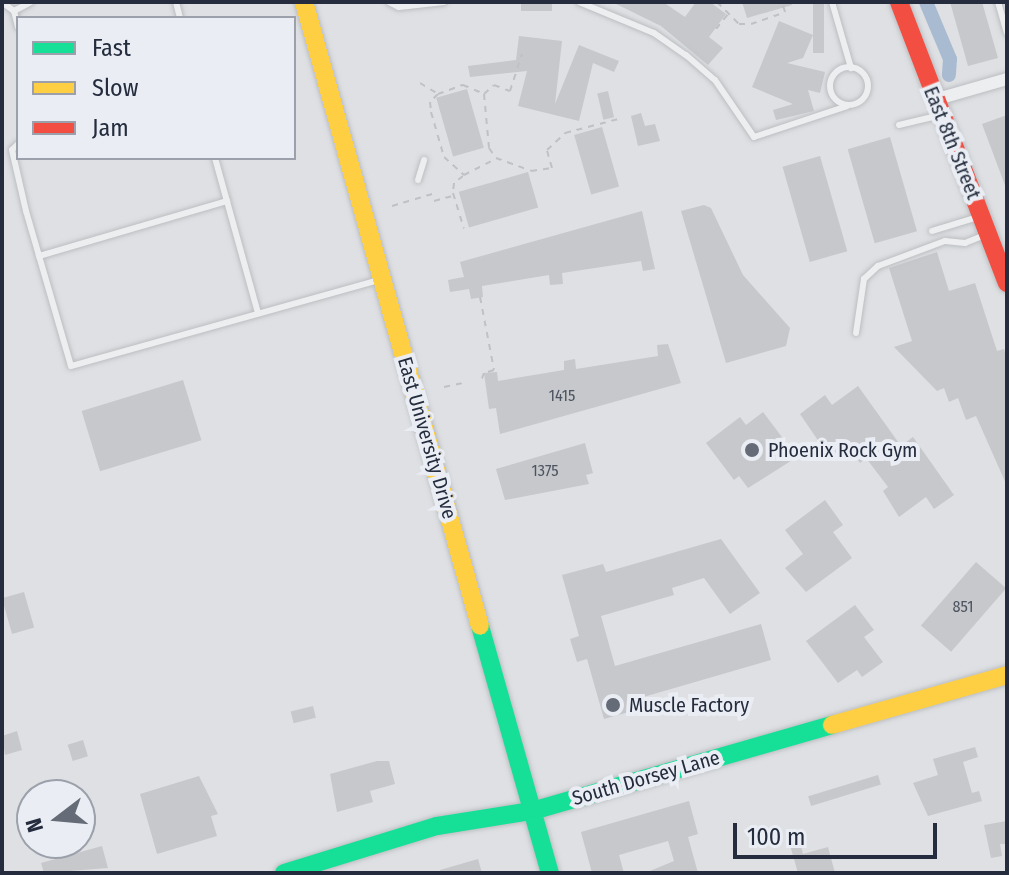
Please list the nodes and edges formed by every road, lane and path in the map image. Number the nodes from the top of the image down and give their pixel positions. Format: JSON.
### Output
{"nodes":[{"id":1,"x":2,"y":2,"type":"edge"},
{"id":2,"x":31,"y":2,"type":"edge"},
{"id":3,"x":304,"y":2,"type":"edge"},
{"id":4,"x":389,"y":2,"type":"edge"},
{"id":5,"x":444,"y":2,"type":"edge"},
{"id":6,"x":579,"y":2,"type":"edge"},
{"id":7,"x":717,"y":2,"type":"edge"},
{"id":8,"x":782,"y":2,"type":"edge"},
{"id":9,"x":832,"y":2,"type":"edge"},
{"id":10,"x":899,"y":2,"type":"edge"},
{"id":11,"x":998,"y":2,"type":"edge"},
{"id":12,"x":14,"y":11,"type":"junction"},
{"id":13,"x":728,"y":13,"type":"junction"},
{"id":14,"x":16,"y":19,"type":"edge"},
{"id":15,"x":716,"y":29,"type":"dead end"},
{"id":16,"x":1007,"y":33,"type":"edge"},
{"id":17,"x":522,"y":54,"type":"dead end"},
{"id":18,"x":851,"y":68,"type":"junction"},
{"id":19,"x":1007,"y":79,"type":"edge"},
{"id":20,"x":420,"y":83,"type":"dead end"},
{"id":21,"x":438,"y":94,"type":"junction"},
{"id":22,"x":484,"y":94,"type":"junction"},
{"id":23,"x":847,"y":106,"type":"junction"},
{"id":24,"x":937,"y":108,"type":"junction"},
{"id":25,"x":622,"y":118,"type":"dead end"},
{"id":26,"x":899,"y":125,"type":"dead end"},
{"id":27,"x":16,"y":146,"type":"edge"},
{"id":28,"x":442,"y":149,"type":"junction"},
{"id":29,"x":433,"y":152,"type":"dead end"},
{"id":30,"x":496,"y":158,"type":"junction"},
{"id":31,"x":216,"y":160,"type":"edge"},
{"id":32,"x":424,"y":160,"type":"dead end"},
{"id":33,"x":464,"y":175,"type":"junction"},
{"id":34,"x":418,"y":180,"type":"dead end"},
{"id":35,"x":432,"y":194,"type":"dead end"},
{"id":36,"x":454,"y":196,"type":"junction"},
{"id":37,"x":227,"y":201,"type":"junction"},
{"id":38,"x":434,"y":201,"type":"dead end"},
{"id":39,"x":392,"y":206,"type":"dead end"},
{"id":40,"x":981,"y":216,"type":"junction"},
{"id":41,"x":464,"y":228,"type":"dead end"},
{"id":42,"x":932,"y":231,"type":"dead end"},
{"id":43,"x":988,"y":234,"type":"junction"},
{"id":44,"x":39,"y":256,"type":"junction"},
{"id":45,"x":382,"y":279,"type":"junction"},
{"id":46,"x":1007,"y":283,"type":"edge"},
{"id":47,"x":480,"y":297,"type":"dead end"},
{"id":48,"x":258,"y":313,"type":"junction"},
{"id":49,"x":856,"y":333,"type":"dead end"},
{"id":50,"x":481,"y":381,"type":"dead end"},
{"id":51,"x":463,"y":383,"type":"dead end"},
{"id":52,"x":444,"y":387,"type":"dead end"},
{"id":53,"x":1007,"y":675,"type":"edge"},
{"id":54,"x":532,"y":811,"type":"junction"},
{"id":55,"x":284,"y":873,"type":"edge"},
{"id":56,"x":550,"y":873,"type":"edge"}],
"edges":[{"from":1,"to":12,"type":"lane"},
{"from":2,"to":12,"type":"lane"},
{"from":3,"to":45,"type":"street","name":"East University Drive"},
{"from":4,"to":5,"type":"lane"},
{"from":6,"to":23,"type":"lane"},
{"from":7,"to":13,"type":"path"},
{"from":8,"to":13,"type":"path"},
{"from":9,"to":18,"type":"lane"},
{"from":10,"to":24,"type":"street","name":"East 8th Street"},
{"from":11,"to":16,"type":"lane"},
{"from":12,"to":14,"type":"lane"},
{"from":13,"to":15,"type":"path"},
{"from":17,"to":22,"type":"path"},
{"from":18,"to":23,"type":"lane"},
{"from":18,"to":23,"type":"lane"},
{"from":19,"to":24,"type":"street"},
{"from":20,"to":21,"type":"path"},
{"from":21,"to":22,"type":"path"},
{"from":21,"to":28,"type":"path"},
{"from":22,"to":30,"type":"path"},
{"from":24,"to":26,"type":"lane"},
{"from":24,"to":40,"type":"street","name":"East 8th Street"},
{"from":25,"to":30,"type":"path"},
{"from":27,"to":44,"type":"lane"},
{"from":28,"to":29,"type":"path"},
{"from":28,"to":33,"type":"path"},
{"from":30,"to":33,"type":"path"},
{"from":31,"to":37,"type":"lane"},
{"from":32,"to":34,"type":"lane"},
{"from":33,"to":36,"type":"path"},
{"from":35,"to":39,"type":"path"},
{"from":36,"to":38,"type":"path"},
{"from":36,"to":41,"type":"path"},
{"from":37,"to":44,"type":"lane"},
{"from":37,"to":48,"type":"lane"},
{"from":40,"to":42,"type":"lane"},
{"from":40,"to":43,"type":"street","name":"East 8th Street"},
{"from":43,"to":46,"type":"street","name":"East 8th Street"},
{"from":43,"to":49,"type":"lane"},
{"from":44,"to":48,"type":"lane"},
{"from":45,"to":48,"type":"lane"},
{"from":45,"to":54,"type":"street","name":"East University Drive"},
{"from":47,"to":50,"type":"path"},
{"from":51,"to":52,"type":"path"},
{"from":53,"to":54,"type":"street","name":"South Dorsey Lane"},
{"from":54,"to":55,"type":"street","name":"South Dorsey Lane"},
{"from":54,"to":56,"type":"street","name":"East University Drive"}]}
